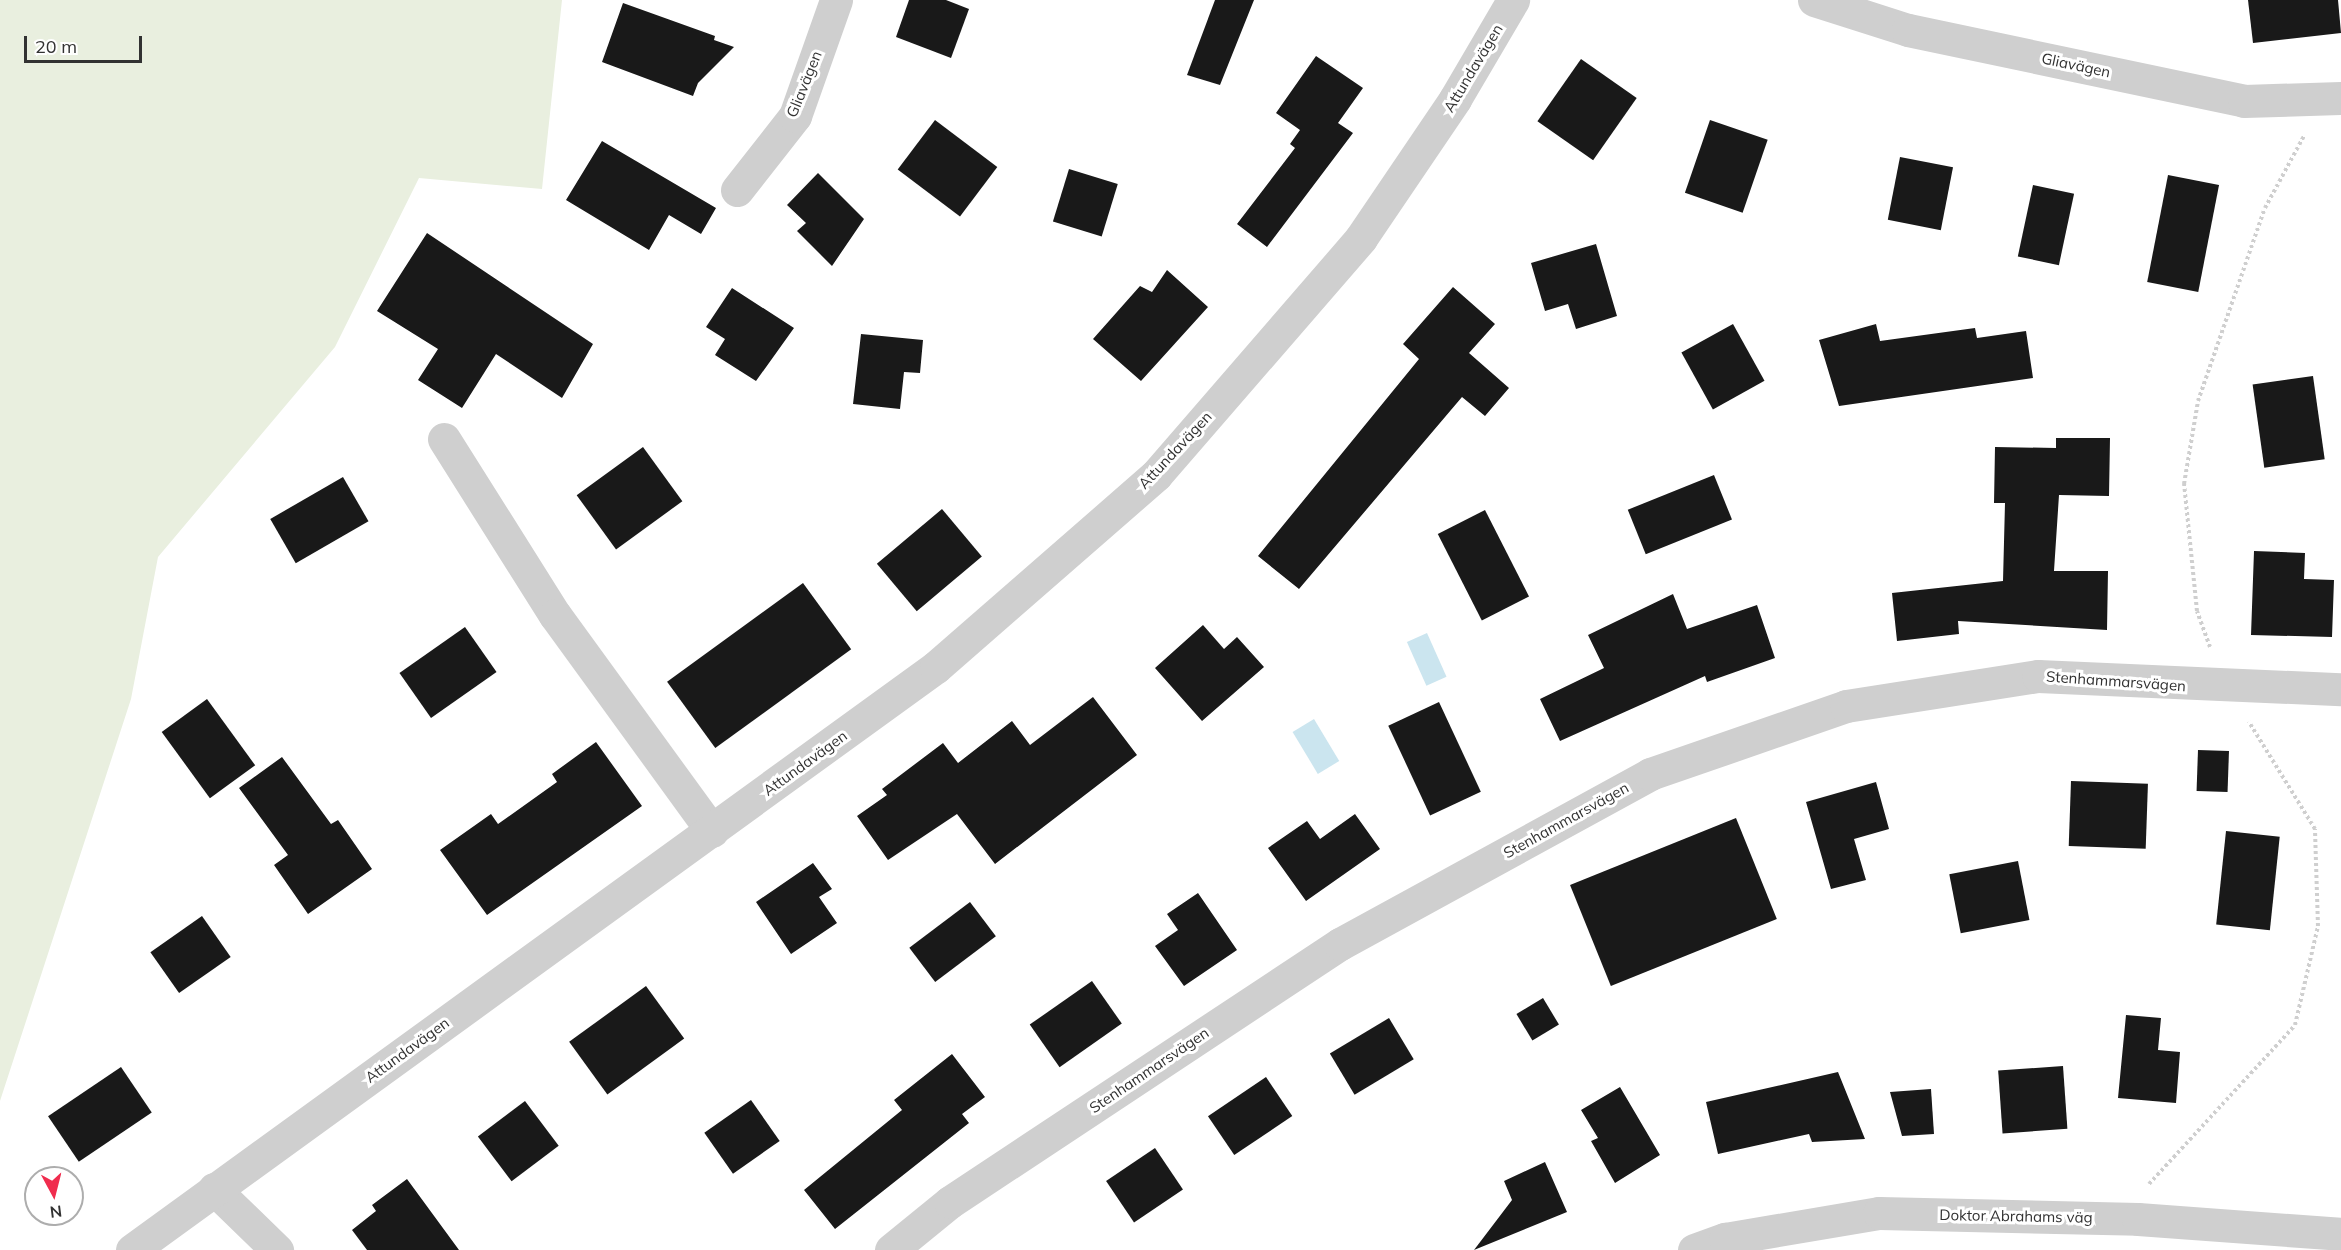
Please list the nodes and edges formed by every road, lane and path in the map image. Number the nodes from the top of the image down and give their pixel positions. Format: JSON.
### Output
{"nodes":[{"id":1,"x":836,"y":0,"type":"edge"},
{"id":2,"x":1513,"y":0,"type":"edge"},
{"id":3,"x":1814,"y":0,"type":"edge"},
{"id":4,"x":2341,"y":98,"type":"edge"},
{"id":5,"x":737,"y":190,"type":"dead end"},
{"id":6,"x":444,"y":439,"type":"dead end"},
{"id":7,"x":2341,"y":689,"type":"edge"},
{"id":8,"x":712,"y":831,"type":"junction"},
{"id":9,"x":214,"y":1189,"type":"junction"},
{"id":10,"x":2341,"y":1234,"type":"edge"},
{"id":11,"x":1728,"y":1244,"type":"edge"},
{"id":12,"x":132,"y":1250,"type":"edge"},
{"id":13,"x":277,"y":1250,"type":"edge"},
{"id":14,"x":891,"y":1250,"type":"edge"},
{"id":15,"x":1694,"y":1250,"type":"edge"}],
"edges":[{"from":1,"to":5,"type":"street","name":"Gliavägen"},
{"from":2,"to":8,"type":"street","name":"Attundavägen"},
{"from":3,"to":4,"type":"street","name":"Gliavägen"},
{"from":6,"to":8,"type":"street"},
{"from":7,"to":14,"type":"street","name":"Stenhammarsvägen"},
{"from":8,"to":9,"type":"street","name":"Attundavägen"},
{"from":9,"to":12,"type":"street","name":"Attundavägen"},
{"from":9,"to":13,"type":"street"},
{"from":10,"to":11,"type":"street","name":"Doktor Abrahams väg"},
{"from":11,"to":15,"type":"street","name":"Doktor Abrahams väg"}]}
